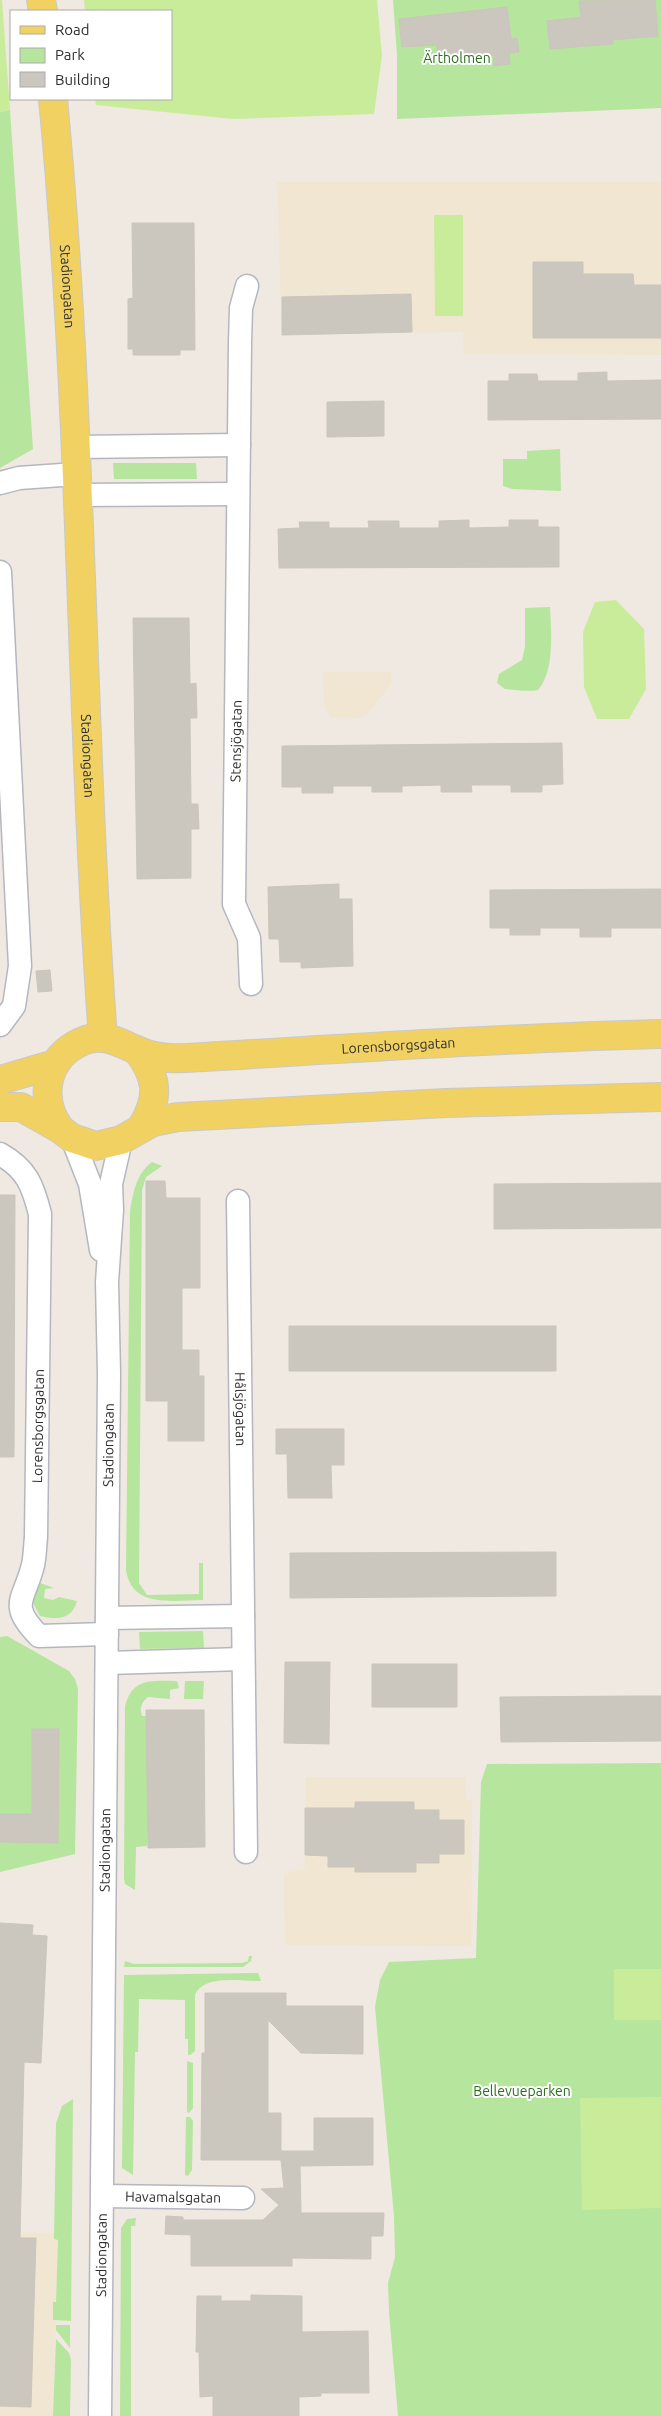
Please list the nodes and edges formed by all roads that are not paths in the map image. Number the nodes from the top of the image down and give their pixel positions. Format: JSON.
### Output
{"nodes":[{"id":1,"x":53,"y":100,"type":"edge"},
{"id":2,"x":247,"y":286,"type":"dead end"},
{"id":3,"x":239,"y":445,"type":"junction"},
{"id":4,"x":76,"y":472,"type":"junction"},
{"id":5,"x":0,"y":483,"type":"edge"},
{"id":6,"x":238,"y":494,"type":"junction"},
{"id":7,"x":0,"y":572,"type":"edge"},
{"id":8,"x":251,"y":984,"type":"dead end"},
{"id":9,"x":0,"y":1025,"type":"edge"},
{"id":10,"x":661,"y":1034,"type":"edge"},
{"id":11,"x":103,"y":1038,"type":"junction"},
{"id":12,"x":137,"y":1050,"type":"junction"},
{"id":13,"x":55,"y":1064,"type":"junction"},
{"id":14,"x":0,"y":1080,"type":"edge"},
{"id":15,"x":661,"y":1097,"type":"edge"},
{"id":16,"x":0,"y":1107,"type":"edge"},
{"id":17,"x":66,"y":1134,"type":"junction"},
{"id":18,"x":131,"y":1134,"type":"junction"},
{"id":19,"x":0,"y":1154,"type":"edge"},
{"id":20,"x":238,"y":1201,"type":"dead end"},
{"id":21,"x":107,"y":1282,"type":"junction"},
{"id":22,"x":243,"y":1616,"type":"junction"},
{"id":23,"x":107,"y":1626,"type":"junction"},
{"id":24,"x":244,"y":1659,"type":"junction"},
{"id":25,"x":107,"y":1663,"type":"junction"},
{"id":26,"x":246,"y":1852,"type":"dead end"},
{"id":27,"x":103,"y":2196,"type":"junction"},
{"id":28,"x":243,"y":2198,"type":"dead end"},
{"id":29,"x":100,"y":2416,"type":"edge"}],
"edges":[{"from":1,"to":4,"type":"main road","name":"Stadiongatan"},
{"from":2,"to":3,"type":"street","name":"Stensjögatan"},
{"from":3,"to":4,"type":"street"},
{"from":3,"to":6,"type":"street","name":"Stensjögatan"},
{"from":4,"to":5,"type":"street"},
{"from":4,"to":6,"type":"street"},
{"from":4,"to":11,"type":"main road","name":"Stadiongatan"},
{"from":6,"to":8,"type":"street","name":"Stensjögatan"},
{"from":7,"to":9,"type":"street"},
{"from":10,"to":12,"type":"main road","name":"Lorensborgsgatan"},
{"from":11,"to":12,"type":"main road","name":"Lorensborgsgatan"},
{"from":11,"to":13,"type":"main road","name":"Lorensborgsgatan"},
{"from":12,"to":18,"type":"main road"},
{"from":13,"to":14,"type":"main road","name":"Lorensborgsgatan"},
{"from":13,"to":17,"type":"main road","name":"Lorensborgsgatan"},
{"from":15,"to":18,"type":"main road"},
{"from":16,"to":17,"type":"main road"},
{"from":17,"to":18,"type":"main road"},
{"from":17,"to":21,"type":"street","name":"Stadiongatan"},
{"from":18,"to":21,"type":"street","name":"Stadiongatan"},
{"from":19,"to":23,"type":"street","name":"Lorensborgsgatan"},
{"from":20,"to":22,"type":"street","name":"Hålsjögatan"},
{"from":21,"to":23,"type":"street","name":"Stadiongatan"},
{"from":22,"to":23,"type":"street"},
{"from":22,"to":24,"type":"street","name":"Hålsjögatan"},
{"from":23,"to":25,"type":"street","name":"Stadiongatan"},
{"from":24,"to":25,"type":"street"},
{"from":24,"to":26,"type":"street","name":"Hålsjögatan"},
{"from":25,"to":27,"type":"street","name":"Stadiongatan"},
{"from":27,"to":28,"type":"street","name":"Havamalsgatan"},
{"from":27,"to":29,"type":"street","name":"Stadiongatan"}]}
